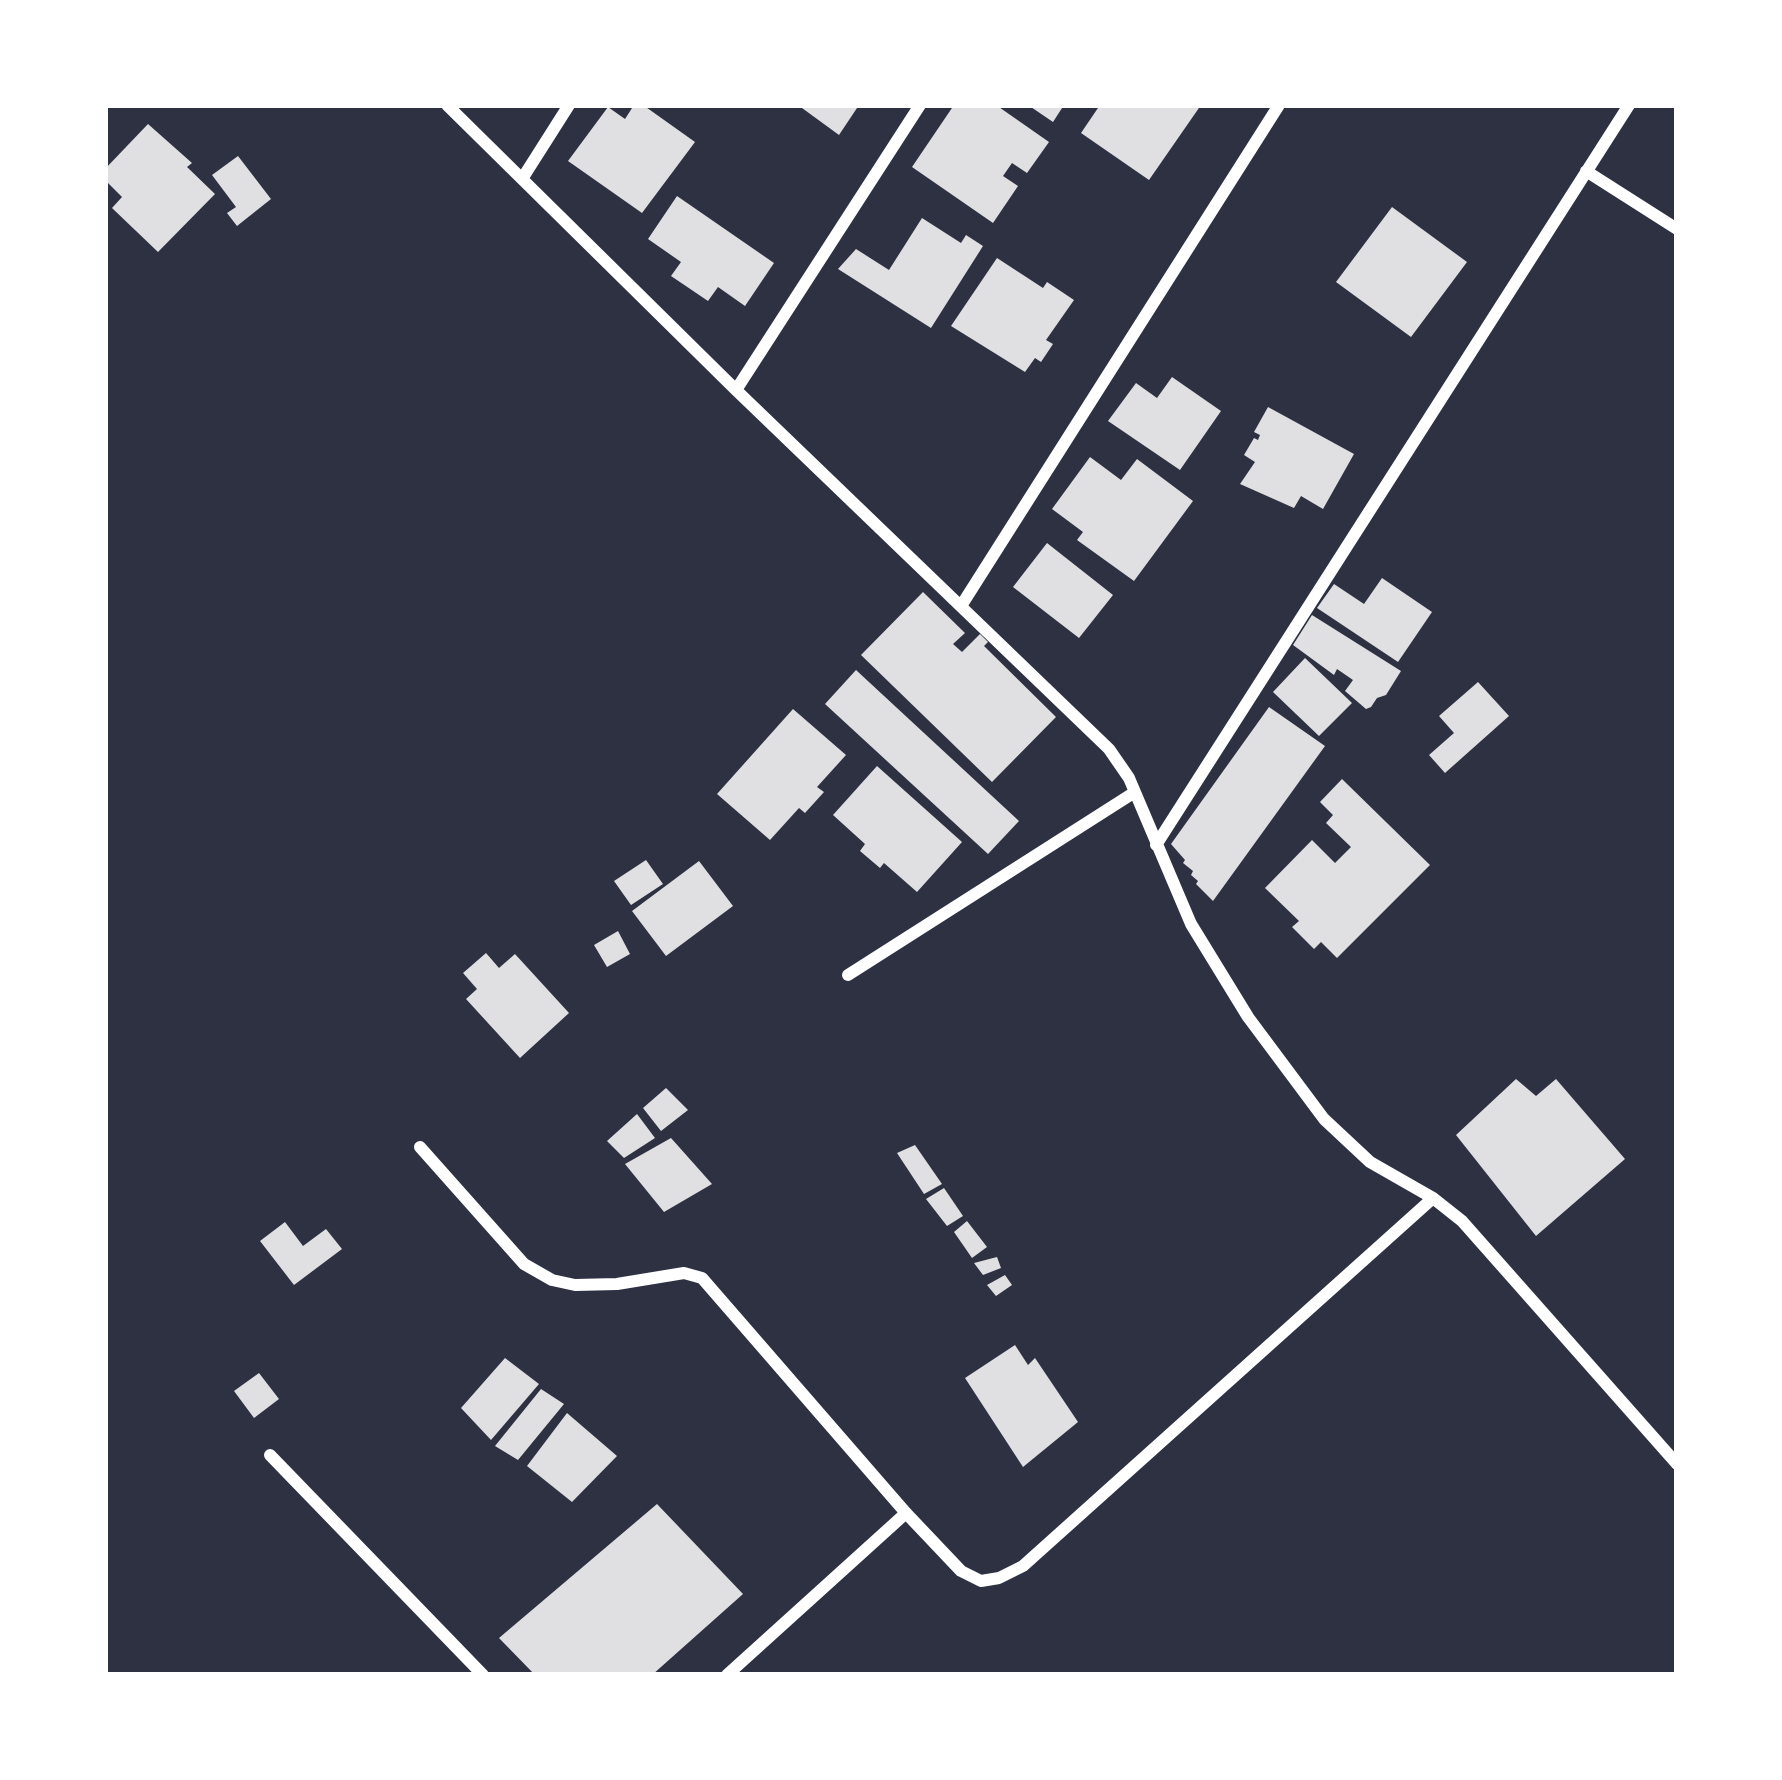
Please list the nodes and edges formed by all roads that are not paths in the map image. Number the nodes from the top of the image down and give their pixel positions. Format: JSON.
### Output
{"nodes":[{"id":1,"x":447,"y":105,"type":"edge"},
{"id":2,"x":569,"y":105,"type":"edge"},
{"id":3,"x":920,"y":105,"type":"edge"},
{"id":4,"x":1279,"y":105,"type":"edge"},
{"id":5,"x":1629,"y":105,"type":"edge"},
{"id":6,"x":1586,"y":171,"type":"junction"},
{"id":7,"x":522,"y":178,"type":"junction"},
{"id":8,"x":1677,"y":229,"type":"edge"},
{"id":9,"x":736,"y":390,"type":"junction"},
{"id":10,"x":961,"y":606,"type":"junction"},
{"id":11,"x":1135,"y":792,"type":"junction"},
{"id":12,"x":1156,"y":845,"type":"junction"},
{"id":13,"x":848,"y":975,"type":"dead end"},
{"id":14,"x":420,"y":1147,"type":"dead end"},
{"id":15,"x":1432,"y":1198,"type":"junction"},
{"id":16,"x":270,"y":1456,"type":"dead end"},
{"id":17,"x":1677,"y":1464,"type":"edge"},
{"id":18,"x":906,"y":1513,"type":"junction"},
{"id":19,"x":484,"y":1675,"type":"edge"},
{"id":20,"x":727,"y":1675,"type":"edge"}],
"edges":[{"from":1,"to":7,"type":"street"},
{"from":2,"to":7,"type":"street"},
{"from":3,"to":9,"type":"street"},
{"from":4,"to":10,"type":"street"},
{"from":5,"to":6,"type":"street"},
{"from":6,"to":8,"type":"street"},
{"from":6,"to":12,"type":"street"},
{"from":7,"to":9,"type":"street"},
{"from":9,"to":10,"type":"street"},
{"from":10,"to":11,"type":"street"},
{"from":11,"to":12,"type":"street"},
{"from":11,"to":13,"type":"street"},
{"from":12,"to":15,"type":"street"},
{"from":14,"to":18,"type":"street"},
{"from":15,"to":17,"type":"street"},
{"from":15,"to":18,"type":"street"},
{"from":16,"to":19,"type":"street"},
{"from":18,"to":20,"type":"street"}]}
